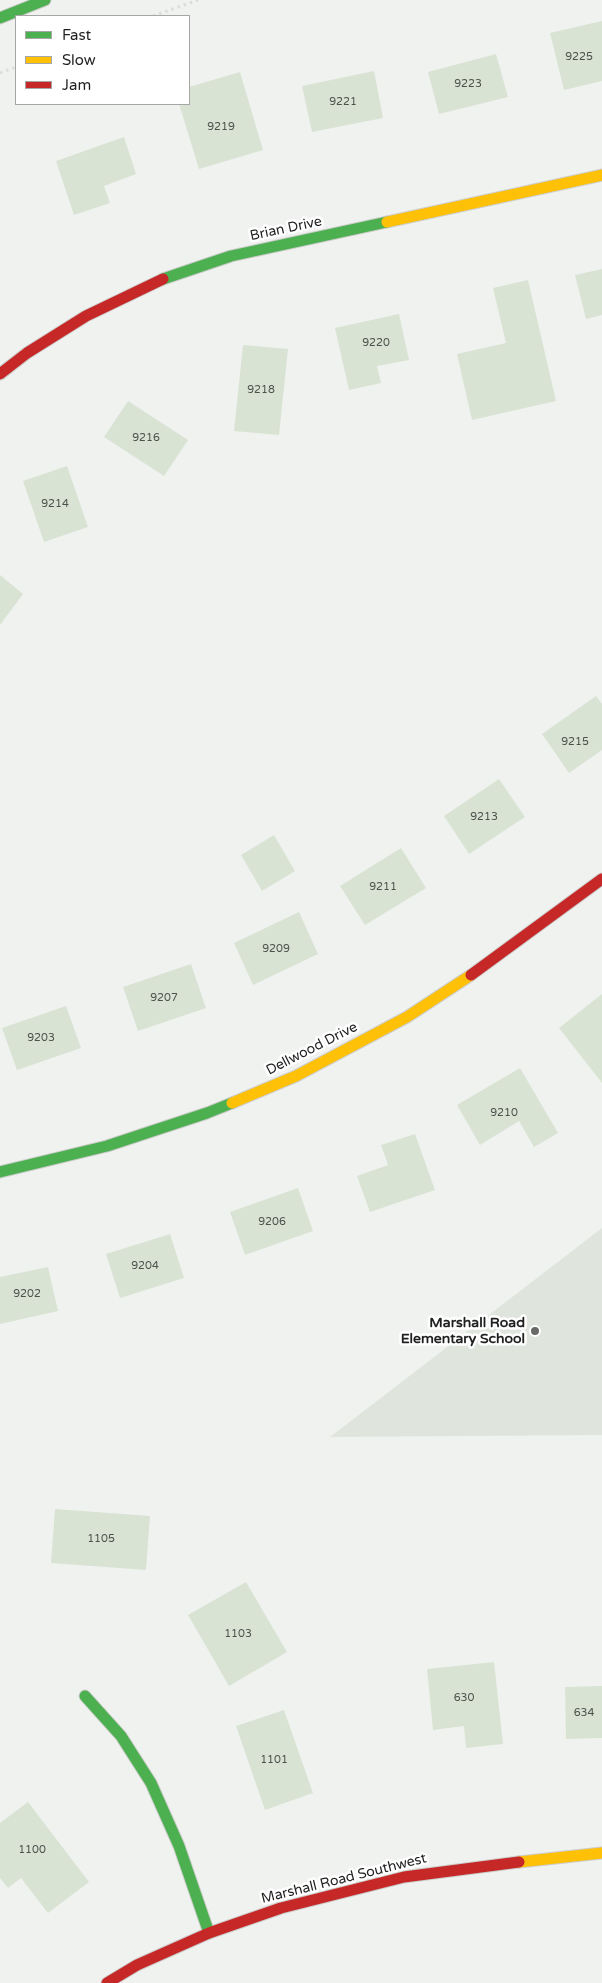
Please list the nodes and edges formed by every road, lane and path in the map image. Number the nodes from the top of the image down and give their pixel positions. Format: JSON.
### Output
{"nodes":[{"id":1,"x":45,"y":0,"type":"edge"},
{"id":2,"x":198,"y":0,"type":"edge"},
{"id":3,"x":157,"y":15,"type":"edge"},
{"id":4,"x":0,"y":18,"type":"edge"},
{"id":5,"x":15,"y":67,"type":"edge"},
{"id":6,"x":0,"y":73,"type":"edge"},
{"id":7,"x":602,"y":174,"type":"edge"},
{"id":8,"x":0,"y":374,"type":"edge"},
{"id":9,"x":602,"y":879,"type":"edge"},
{"id":10,"x":0,"y":1172,"type":"edge"},
{"id":11,"x":85,"y":1696,"type":"dead end"},
{"id":12,"x":602,"y":1854,"type":"edge"},
{"id":13,"x":209,"y":1933,"type":"junction"},
{"id":14,"x":107,"y":1983,"type":"edge"}],
"edges":[{"from":1,"to":4,"type":"main road"},
{"from":2,"to":3,"type":"path"},
{"from":5,"to":6,"type":"path"},
{"from":7,"to":8,"type":"main road","name":"Brian Drive"},
{"from":9,"to":10,"type":"main road","name":"Dellwood Drive"},
{"from":11,"to":13,"type":"main road"},
{"from":12,"to":13,"type":"main road","name":"Marshall Road Southwest"},
{"from":13,"to":14,"type":"main road","name":"Marshall Road Southwest"}]}
